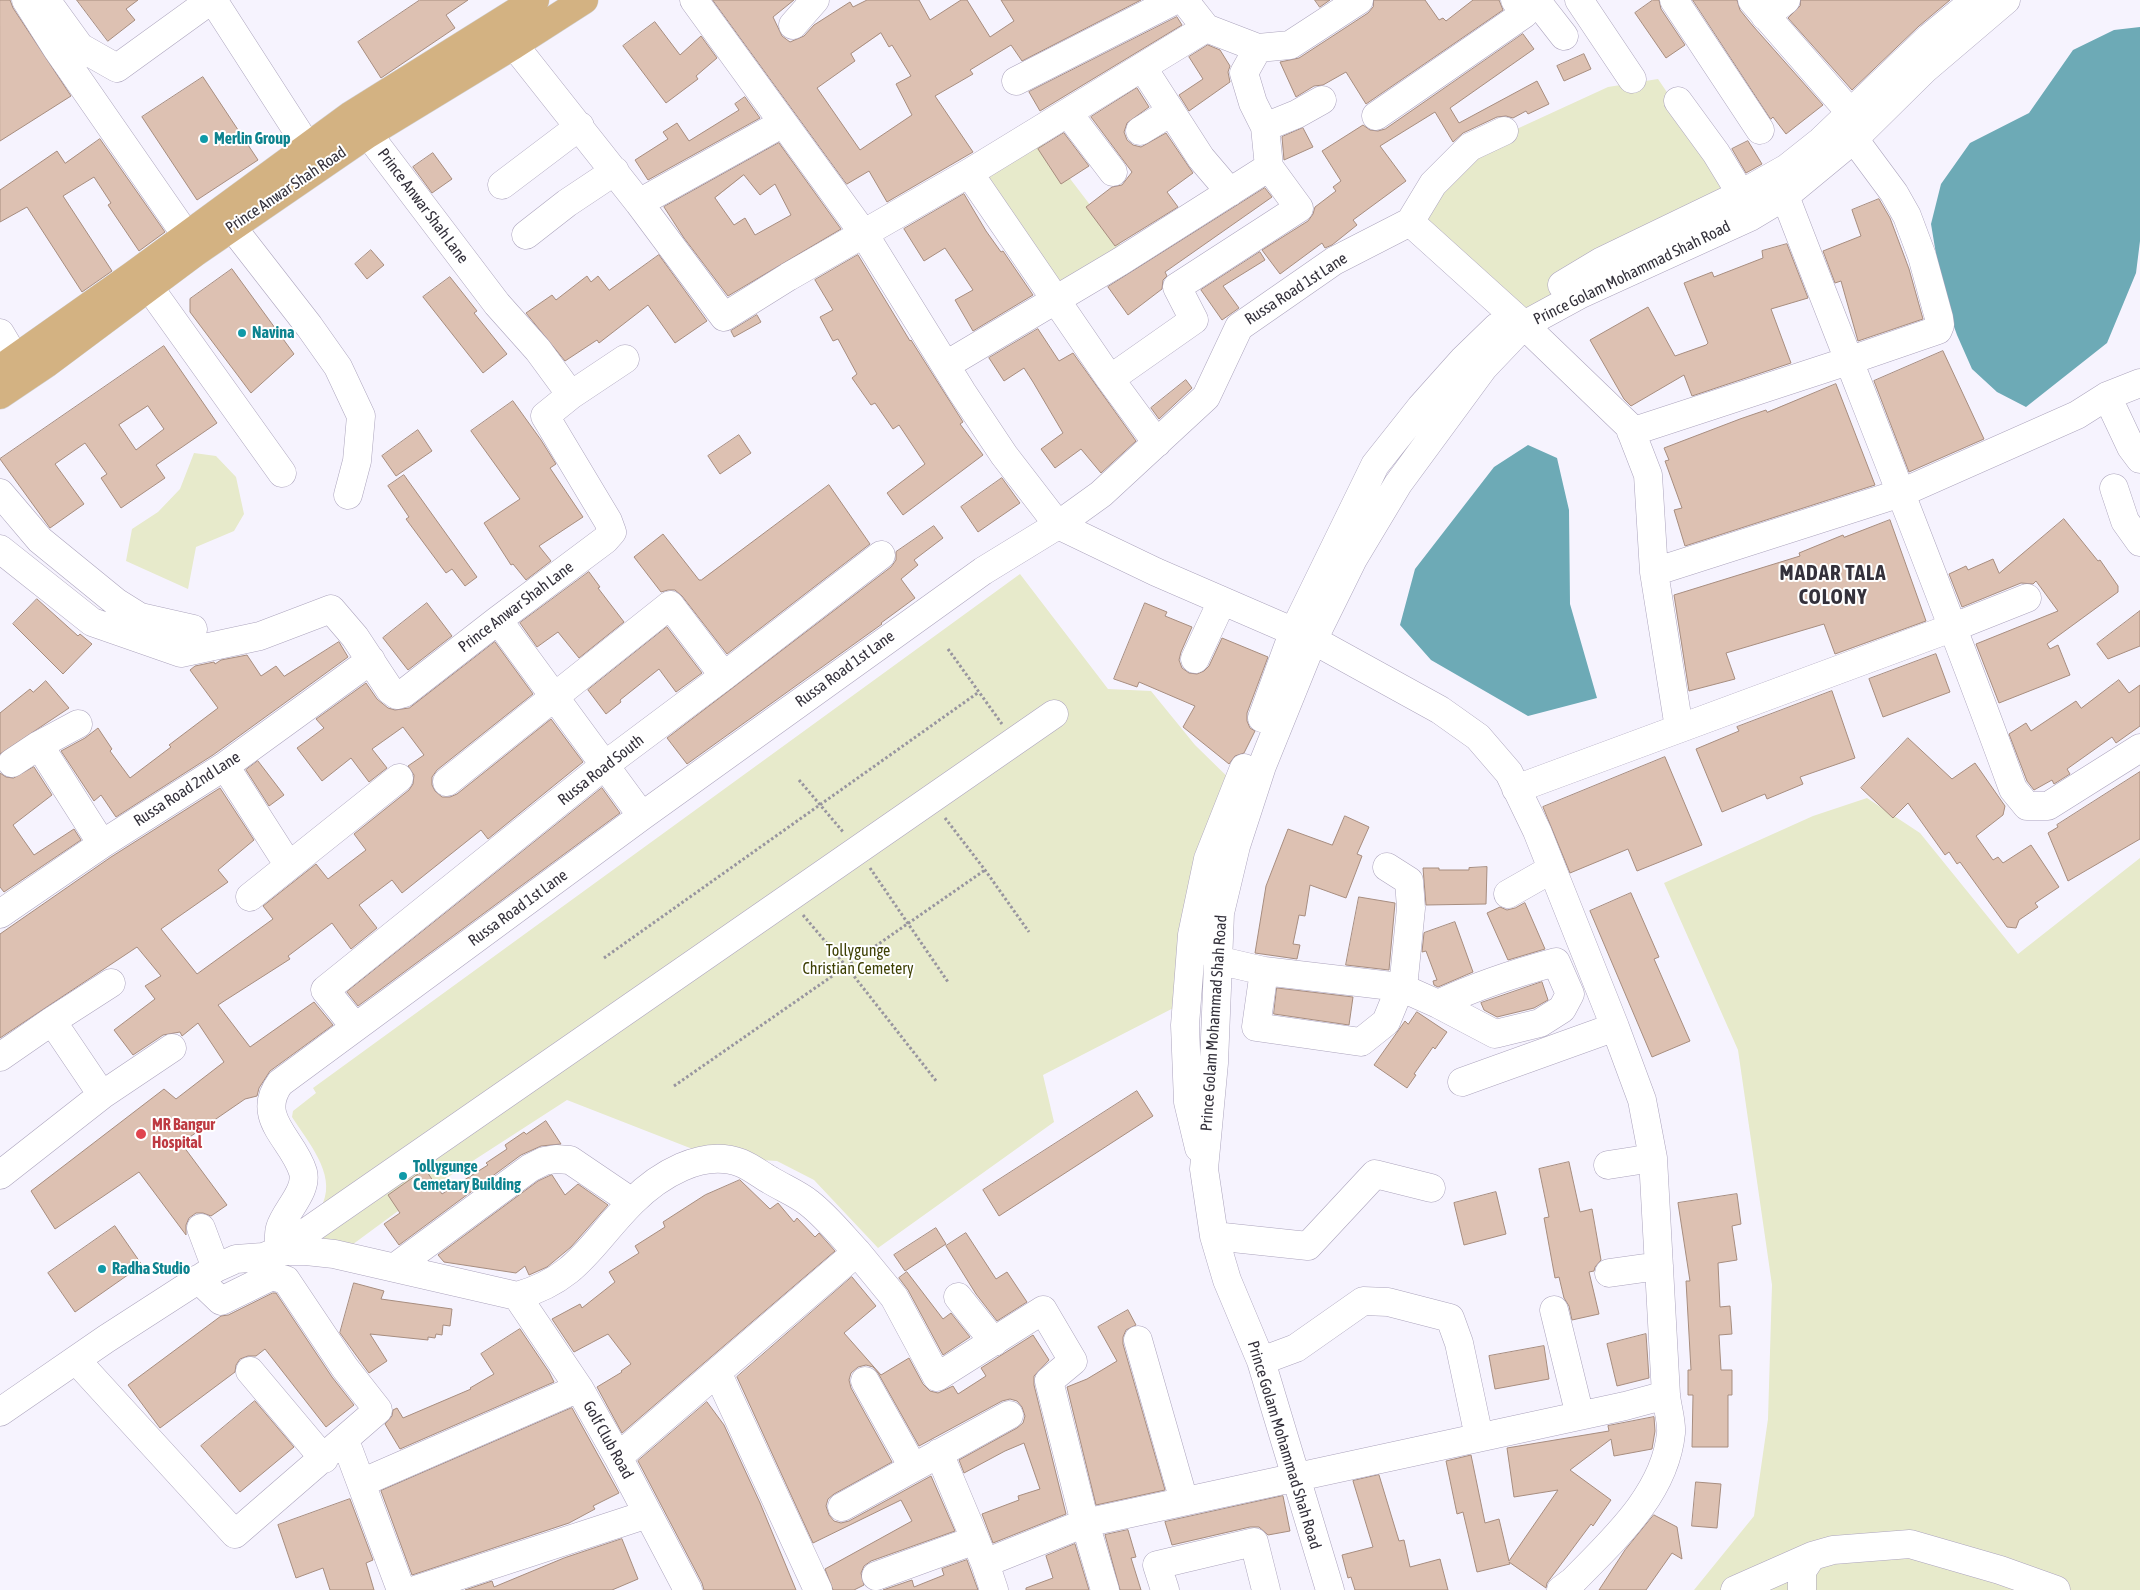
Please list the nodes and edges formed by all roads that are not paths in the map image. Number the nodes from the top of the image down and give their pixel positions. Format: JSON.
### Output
{"nodes":[{"id":1,"x":26,"y":0,"type":"edge"},
{"id":2,"x":46,"y":0,"type":"edge"},
{"id":3,"x":212,"y":0,"type":"edge"},
{"id":4,"x":584,"y":0,"type":"edge"},
{"id":5,"x":694,"y":0,"type":"edge"},
{"id":6,"x":815,"y":0,"type":"edge"},
{"id":7,"x":1175,"y":0,"type":"edge"},
{"id":8,"x":1184,"y":0,"type":"edge"},
{"id":9,"x":1360,"y":0,"type":"edge"},
{"id":10,"x":1515,"y":0,"type":"edge"},
{"id":11,"x":1539,"y":0,"type":"edge"},
{"id":12,"x":1579,"y":0,"type":"edge"},
{"id":13,"x":1674,"y":0,"type":"edge"},
{"id":14,"x":1975,"y":0,"type":"edge"},
{"id":15,"x":2006,"y":0,"type":"edge"},
{"id":16,"x":529,"y":2,"type":"edge"},
{"id":17,"x":1768,"y":5,"type":"edge"},
{"id":18,"x":793,"y":25,"type":"dead end"},
{"id":19,"x":1206,"y":28,"type":"junction"},
{"id":20,"x":1564,"y":36,"type":"dead end"},
{"id":21,"x":514,"y":45,"type":"junction"},
{"id":22,"x":1258,"y":48,"type":"junction"},
{"id":23,"x":1143,"y":68,"type":"junction"},
{"id":24,"x":1632,"y":79,"type":"dead end"},
{"id":25,"x":1016,"y":81,"type":"dead end"},
{"id":26,"x":1322,"y":100,"type":"dead end"},
{"id":27,"x":1678,"y":101,"type":"dead end"},
{"id":28,"x":1172,"y":112,"type":"junction"},
{"id":29,"x":1068,"y":113,"type":"junction"},
{"id":30,"x":1376,"y":116,"type":"dead end"},
{"id":31,"x":783,"y":123,"type":"junction"},
{"id":32,"x":369,"y":124,"type":"junction"},
{"id":33,"x":580,"y":126,"type":"junction"},
{"id":34,"x":1265,"y":127,"type":"junction"},
{"id":35,"x":1856,"y":127,"type":"junction"},
{"id":36,"x":1760,"y":130,"type":"dead end"},
{"id":37,"x":1140,"y":131,"type":"dead end"},
{"id":38,"x":1504,"y":131,"type":"dead end"},
{"id":39,"x":307,"y":146,"type":"junction"},
{"id":40,"x":1269,"y":167,"type":"junction"},
{"id":41,"x":615,"y":171,"type":"junction"},
{"id":42,"x":968,"y":172,"type":"junction"},
{"id":43,"x":1113,"y":172,"type":"dead end"},
{"id":44,"x":502,"y":185,"type":"dead end"},
{"id":45,"x":1230,"y":192,"type":"junction"},
{"id":46,"x":1741,"y":194,"type":"junction"},
{"id":47,"x":1785,"y":196,"type":"junction"},
{"id":48,"x":639,"y":203,"type":"junction"},
{"id":49,"x":1410,"y":222,"type":"junction"},
{"id":50,"x":232,"y":227,"type":"junction"},
{"id":51,"x":864,"y":234,"type":"junction"},
{"id":52,"x":186,"y":235,"type":"junction"},
{"id":53,"x":526,"y":235,"type":"dead end"},
{"id":54,"x":149,"y":287,"type":"junction"},
{"id":55,"x":1056,"y":300,"type":"junction"},
{"id":56,"x":1517,"y":320,"type":"junction"},
{"id":57,"x":0,"y":333,"type":"edge"},
{"id":58,"x":625,"y":359,"type":"dead end"},
{"id":59,"x":1848,"y":361,"type":"junction"},
{"id":60,"x":8,"y":363,"type":"edge"},
{"id":61,"x":946,"y":365,"type":"junction"},
{"id":62,"x":1110,"y":380,"type":"junction"},
{"id":63,"x":2140,"y":383,"type":"edge"},
{"id":64,"x":0,"y":395,"type":"edge"},
{"id":65,"x":572,"y":396,"type":"junction"},
{"id":66,"x":2107,"y":396,"type":"junction"},
{"id":67,"x":1632,"y":432,"type":"junction"},
{"id":68,"x":1157,"y":443,"type":"junction"},
{"id":69,"x":2140,"y":459,"type":"edge"},
{"id":70,"x":282,"y":473,"type":"dead end"},
{"id":71,"x":2114,"y":488,"type":"dead end"},
{"id":72,"x":0,"y":493,"type":"edge"},
{"id":73,"x":1901,"y":493,"type":"junction"},
{"id":74,"x":348,"y":495,"type":"dead end"},
{"id":75,"x":1058,"y":525,"type":"junction"},
{"id":76,"x":2140,"y":542,"type":"edge"},
{"id":77,"x":0,"y":548,"type":"edge"},
{"id":78,"x":881,"y":555,"type":"dead end"},
{"id":79,"x":1654,"y":572,"type":"junction"},
{"id":80,"x":2027,"y":598,"type":"dead end"},
{"id":81,"x":1222,"y":601,"type":"junction"},
{"id":82,"x":498,"y":620,"type":"junction"},
{"id":83,"x":1954,"y":627,"type":"junction"},
{"id":84,"x":193,"y":629,"type":"dead end"},
{"id":85,"x":1303,"y":636,"type":"junction"},
{"id":86,"x":1194,"y":659,"type":"dead end"},
{"id":87,"x":370,"y":660,"type":"junction"},
{"id":88,"x":724,"y":676,"type":"junction"},
{"id":89,"x":556,"y":696,"type":"junction"},
{"id":90,"x":1054,"y":714,"type":"dead end"},
{"id":91,"x":78,"y":724,"type":"dead end"},
{"id":92,"x":1679,"y":728,"type":"junction"},
{"id":93,"x":39,"y":745,"type":"junction"},
{"id":94,"x":2140,"y":748,"type":"edge"},
{"id":95,"x":12,"y":763,"type":"dead end"},
{"id":96,"x":605,"y":765,"type":"junction"},
{"id":97,"x":225,"y":766,"type":"junction"},
{"id":98,"x":399,"y":778,"type":"dead end"},
{"id":99,"x":447,"y":782,"type":"dead end"},
{"id":100,"x":1516,"y":789,"type":"junction"},
{"id":101,"x":642,"y":816,"type":"junction"},
{"id":102,"x":102,"y":844,"type":"junction"},
{"id":103,"x":289,"y":866,"type":"junction"},
{"id":104,"x":1387,"y":867,"type":"dead end"},
{"id":105,"x":1552,"y":869,"type":"junction"},
{"id":106,"x":1508,"y":894,"type":"dead end"},
{"id":107,"x":250,"y":897,"type":"dead end"},
{"id":108,"x":0,"y":914,"type":"edge"},
{"id":109,"x":1217,"y":960,"type":"junction"},
{"id":110,"x":1264,"y":971,"type":"junction"},
{"id":111,"x":111,"y":983,"type":"dead end"},
{"id":112,"x":1400,"y":987,"type":"junction"},
{"id":113,"x":1438,"y":1004,"type":"dead end"},
{"id":114,"x":52,"y":1021,"type":"junction"},
{"id":115,"x":1615,"y":1027,"type":"junction"},
{"id":116,"x":355,"y":1028,"type":"junction"},
{"id":117,"x":172,"y":1048,"type":"dead end"},
{"id":118,"x":0,"y":1057,"type":"edge"},
{"id":119,"x":1462,"y":1082,"type":"dead end"},
{"id":120,"x":102,"y":1095,"type":"junction"},
{"id":121,"x":1653,"y":1158,"type":"junction"},
{"id":122,"x":1608,"y":1164,"type":"dead end"},
{"id":123,"x":1204,"y":1169,"type":"junction"},
{"id":124,"x":0,"y":1175,"type":"edge"},
{"id":125,"x":1431,"y":1188,"type":"dead end"},
{"id":126,"x":632,"y":1202,"type":"junction"},
{"id":127,"x":200,"y":1228,"type":"dead end"},
{"id":128,"x":1214,"y":1236,"type":"junction"},
{"id":129,"x":279,"y":1251,"type":"junction"},
{"id":130,"x":857,"y":1252,"type":"junction"},
{"id":131,"x":1659,"y":1266,"type":"junction"},
{"id":132,"x":394,"y":1268,"type":"junction"},
{"id":133,"x":1609,"y":1273,"type":"dead end"},
{"id":134,"x":207,"y":1274,"type":"junction"},
{"id":135,"x":517,"y":1296,"type":"junction"},
{"id":136,"x":958,"y":1296,"type":"dead end"},
{"id":137,"x":1554,"y":1310,"type":"dead end"},
{"id":138,"x":1138,"y":1340,"type":"dead end"},
{"id":139,"x":994,"y":1342,"type":"junction"},
{"id":140,"x":76,"y":1360,"type":"junction"},
{"id":141,"x":1261,"y":1360,"type":"junction"},
{"id":142,"x":250,"y":1371,"type":"dead end"},
{"id":143,"x":717,"y":1372,"type":"junction"},
{"id":144,"x":865,"y":1381,"type":"dead end"},
{"id":145,"x":579,"y":1388,"type":"junction"},
{"id":146,"x":1666,"y":1395,"type":"junction"},
{"id":147,"x":0,"y":1412,"type":"edge"},
{"id":148,"x":1008,"y":1415,"type":"dead end"},
{"id":149,"x":1580,"y":1416,"type":"junction"},
{"id":150,"x":1479,"y":1437,"type":"junction"},
{"id":151,"x":349,"y":1451,"type":"dead end"},
{"id":152,"x":939,"y":1453,"type":"junction"},
{"id":153,"x":618,"y":1457,"type":"junction"},
{"id":154,"x":324,"y":1459,"type":"junction"},
{"id":155,"x":913,"y":1467,"type":"junction"},
{"id":156,"x":1297,"y":1476,"type":"junction"},
{"id":157,"x":361,"y":1484,"type":"junction"},
{"id":158,"x":1184,"y":1501,"type":"junction"},
{"id":159,"x":842,"y":1507,"type":"dead end"},
{"id":160,"x":648,"y":1514,"type":"junction"},
{"id":161,"x":1085,"y":1523,"type":"junction"},
{"id":162,"x":980,"y":1551,"type":"junction"},
{"id":163,"x":1812,"y":1556,"type":"junction"},
{"id":164,"x":876,"y":1576,"type":"dead end"},
{"id":165,"x":401,"y":1590,"type":"edge"},
{"id":166,"x":415,"y":1590,"type":"edge"},
{"id":167,"x":688,"y":1590,"type":"edge"},
{"id":168,"x":818,"y":1590,"type":"edge"},
{"id":169,"x":994,"y":1590,"type":"edge"},
{"id":170,"x":1105,"y":1590,"type":"edge"},
{"id":171,"x":1165,"y":1590,"type":"edge"},
{"id":172,"x":1266,"y":1590,"type":"edge"},
{"id":173,"x":1330,"y":1590,"type":"edge"},
{"id":174,"x":1561,"y":1590,"type":"edge"},
{"id":175,"x":1735,"y":1590,"type":"edge"},
{"id":176,"x":1802,"y":1590,"type":"edge"},
{"id":177,"x":2056,"y":1590,"type":"edge"}],
"edges":[{"from":1,"to":52,"type":"street"},
{"from":2,"to":3,"type":"street"},
{"from":3,"to":39,"type":"street"},
{"from":4,"to":21,"type":"main road","name":"Prince Anwar Shah Road"},
{"from":5,"to":31,"type":"street"},
{"from":6,"to":18,"type":"street"},
{"from":7,"to":25,"type":"street"},
{"from":8,"to":19,"type":"street"},
{"from":9,"to":22,"type":"street"},
{"from":10,"to":30,"type":"street"},
{"from":11,"to":20,"type":"street"},
{"from":12,"to":24,"type":"street"},
{"from":13,"to":36,"type":"street"},
{"from":14,"to":35,"type":"street"},
{"from":15,"to":35,"type":"street","name":"Prince Golam Mohammad Shah Road"},
{"from":16,"to":32,"type":"main road","name":"Prince Anwar Shah Road"},
{"from":17,"to":35,"type":"street"},
{"from":19,"to":22,"type":"street"},
{"from":19,"to":23,"type":"street"},
{"from":21,"to":32,"type":"main road","name":"Prince Anwar Shah Road"},
{"from":21,"to":33,"type":"street"},
{"from":22,"to":34,"type":"street"},
{"from":23,"to":28,"type":"street"},
{"from":23,"to":29,"type":"street"},
{"from":26,"to":34,"type":"street"},
{"from":27,"to":46,"type":"street"},
{"from":28,"to":37,"type":"street"},
{"from":28,"to":45,"type":"street"},
{"from":29,"to":42,"type":"street"},
{"from":29,"to":43,"type":"street"},
{"from":31,"to":48,"type":"street"},
{"from":31,"to":51,"type":"street"},
{"from":32,"to":39,"type":"main road","name":"Prince Anwar Shah Road"},
{"from":32,"to":50,"type":"main road","name":"Prince Anwar Shah Road"},
{"from":32,"to":65,"type":"street","name":"Prince Anwar Shah Lane"},
{"from":33,"to":41,"type":"street"},
{"from":33,"to":44,"type":"street"},
{"from":34,"to":40,"type":"street"},
{"from":35,"to":46,"type":"street"},
{"from":35,"to":47,"type":"street","name":"Prince Golam Mohammad Shah Road"},
{"from":35,"to":59,"type":"street"},
{"from":38,"to":49,"type":"street"},
{"from":39,"to":52,"type":"main road","name":"Prince Anwar Shah Road"},
{"from":40,"to":45,"type":"street"},
{"from":40,"to":62,"type":"street"},
{"from":41,"to":48,"type":"street"},
{"from":41,"to":53,"type":"street"},
{"from":42,"to":51,"type":"street"},
{"from":42,"to":55,"type":"street"},
{"from":45,"to":55,"type":"street"},
{"from":46,"to":56,"type":"street"},
{"from":47,"to":56,"type":"street","name":"Prince Golam Mohammad Shah Road"},
{"from":47,"to":59,"type":"street"},
{"from":48,"to":51,"type":"street"},
{"from":49,"to":56,"type":"street"},
{"from":49,"to":68,"type":"street","name":"Russa Road 1st Lane"},
{"from":50,"to":54,"type":"main road","name":"Prince Anwar Shah Road"},
{"from":50,"to":74,"type":"street"},
{"from":51,"to":61,"type":"street"},
{"from":52,"to":60,"type":"main road","name":"Prince Anwar Shah Road"},
{"from":54,"to":64,"type":"main road","name":"Prince Anwar Shah Road"},
{"from":54,"to":70,"type":"street"},
{"from":55,"to":61,"type":"street"},
{"from":55,"to":62,"type":"street"},
{"from":56,"to":67,"type":"street"},
{"from":56,"to":85,"type":"street","name":"Prince Golam Mohammad Shah Road"},
{"from":57,"to":60,"type":"street"},
{"from":58,"to":65,"type":"street"},
{"from":59,"to":67,"type":"street"},
{"from":59,"to":73,"type":"street"},
{"from":61,"to":75,"type":"street"},
{"from":62,"to":68,"type":"street"},
{"from":63,"to":66,"type":"street"},
{"from":65,"to":82,"type":"street","name":"Prince Anwar Shah Lane"},
{"from":66,"to":69,"type":"street"},
{"from":66,"to":73,"type":"street"},
{"from":67,"to":79,"type":"street"},
{"from":68,"to":75,"type":"street","name":"Russa Road 1st Lane"},
{"from":71,"to":76,"type":"street"},
{"from":72,"to":84,"type":"street"},
{"from":73,"to":79,"type":"street"},
{"from":73,"to":83,"type":"street"},
{"from":75,"to":81,"type":"street"},
{"from":75,"to":101,"type":"street","name":"Russa Road 1st Lane"},
{"from":77,"to":87,"type":"street","name":"Prince Anwar Shah Lane"},
{"from":78,"to":88,"type":"street","name":"Russa Road South"},
{"from":79,"to":92,"type":"street"},
{"from":80,"to":83,"type":"street"},
{"from":81,"to":85,"type":"street"},
{"from":81,"to":86,"type":"street"},
{"from":82,"to":87,"type":"street","name":"Prince Anwar Shah Lane"},
{"from":82,"to":89,"type":"street"},
{"from":83,"to":92,"type":"street"},
{"from":83,"to":94,"type":"street"},
{"from":85,"to":100,"type":"street"},
{"from":85,"to":109,"type":"street","name":"Prince Golam Mohammad Shah Road"},
{"from":85,"to":123,"type":"street"},
{"from":87,"to":97,"type":"street","name":"Russa Road 2nd Lane"},
{"from":88,"to":89,"type":"street"},
{"from":88,"to":96,"type":"street","name":"Russa Road South"},
{"from":89,"to":96,"type":"street"},
{"from":89,"to":99,"type":"street"},
{"from":90,"to":129,"type":"street"},
{"from":91,"to":93,"type":"street"},
{"from":92,"to":100,"type":"street"},
{"from":93,"to":95,"type":"street"},
{"from":93,"to":102,"type":"street"},
{"from":96,"to":101,"type":"street"},
{"from":96,"to":116,"type":"street","name":"Russa Road South"},
{"from":97,"to":102,"type":"street","name":"Russa Road 2nd Lane"},
{"from":97,"to":103,"type":"street"},
{"from":98,"to":103,"type":"street"},
{"from":100,"to":105,"type":"street"},
{"from":101,"to":116,"type":"street","name":"Russa Road 1st Lane"},
{"from":102,"to":108,"type":"street","name":"Russa Road 2nd Lane"},
{"from":103,"to":107,"type":"street"},
{"from":104,"to":112,"type":"street"},
{"from":105,"to":106,"type":"street"},
{"from":105,"to":115,"type":"street"},
{"from":109,"to":110,"type":"street"},
{"from":109,"to":123,"type":"street","name":"Prince Golam Mohammad Shah Road"},
{"from":110,"to":112,"type":"street"},
{"from":110,"to":112,"type":"street"},
{"from":111,"to":114,"type":"street"},
{"from":112,"to":113,"type":"street"},
{"from":114,"to":118,"type":"street"},
{"from":114,"to":120,"type":"street"},
{"from":115,"to":119,"type":"street"},
{"from":115,"to":121,"type":"street"},
{"from":116,"to":129,"type":"street","name":"Russa Road 1st Lane"},
{"from":117,"to":120,"type":"street"},
{"from":120,"to":124,"type":"street"},
{"from":121,"to":122,"type":"street"},
{"from":121,"to":131,"type":"street"},
{"from":123,"to":128,"type":"street","name":"Prince Golam Mohammad Shah Road"},
{"from":125,"to":128,"type":"street"},
{"from":126,"to":130,"type":"street"},
{"from":126,"to":132,"type":"street"},
{"from":126,"to":135,"type":"street"},
{"from":127,"to":134,"type":"street"},
{"from":128,"to":141,"type":"street","name":"Prince Golam Mohammad Shah Road"},
{"from":129,"to":132,"type":"street"},
{"from":129,"to":134,"type":"street"},
{"from":130,"to":139,"type":"street"},
{"from":130,"to":143,"type":"street"},
{"from":131,"to":133,"type":"street"},
{"from":131,"to":146,"type":"street"},
{"from":132,"to":135,"type":"street"},
{"from":134,"to":140,"type":"street"},
{"from":134,"to":154,"type":"street"},
{"from":135,"to":145,"type":"street","name":"Golf Club Road"},
{"from":136,"to":139,"type":"street"},
{"from":137,"to":149,"type":"street"},
{"from":138,"to":158,"type":"street"},
{"from":139,"to":161,"type":"street"},
{"from":140,"to":147,"type":"street"},
{"from":140,"to":154,"type":"street"},
{"from":141,"to":150,"type":"street"},
{"from":141,"to":156,"type":"street","name":"Prince Golam Mohammad Shah Road"},
{"from":142,"to":154,"type":"street"},
{"from":143,"to":153,"type":"street"},
{"from":143,"to":168,"type":"street"},
{"from":144,"to":155,"type":"street"},
{"from":145,"to":153,"type":"street","name":"Golf Club Road"},
{"from":145,"to":157,"type":"street"},
{"from":146,"to":149,"type":"street"},
{"from":146,"to":174,"type":"street"},
{"from":148,"to":152,"type":"street"},
{"from":149,"to":150,"type":"street"},
{"from":150,"to":156,"type":"street"},
{"from":151,"to":157,"type":"street"},
{"from":152,"to":155,"type":"street"},
{"from":152,"to":162,"type":"street"},
{"from":153,"to":160,"type":"street","name":"Golf Club Road"},
{"from":155,"to":159,"type":"street"},
{"from":156,"to":158,"type":"street"},
{"from":156,"to":173,"type":"street","name":"Prince Golam Mohammad Shah Road"},
{"from":157,"to":165,"type":"street"},
{"from":158,"to":161,"type":"street"},
{"from":160,"to":166,"type":"street"},
{"from":160,"to":167,"type":"street","name":"Golf Club Road"},
{"from":161,"to":162,"type":"street"},
{"from":161,"to":170,"type":"street"},
{"from":162,"to":164,"type":"street"},
{"from":162,"to":169,"type":"street"},
{"from":163,"to":175,"type":"street"},
{"from":163,"to":176,"type":"street"},
{"from":163,"to":177,"type":"street"},
{"from":171,"to":172,"type":"street"}]}
